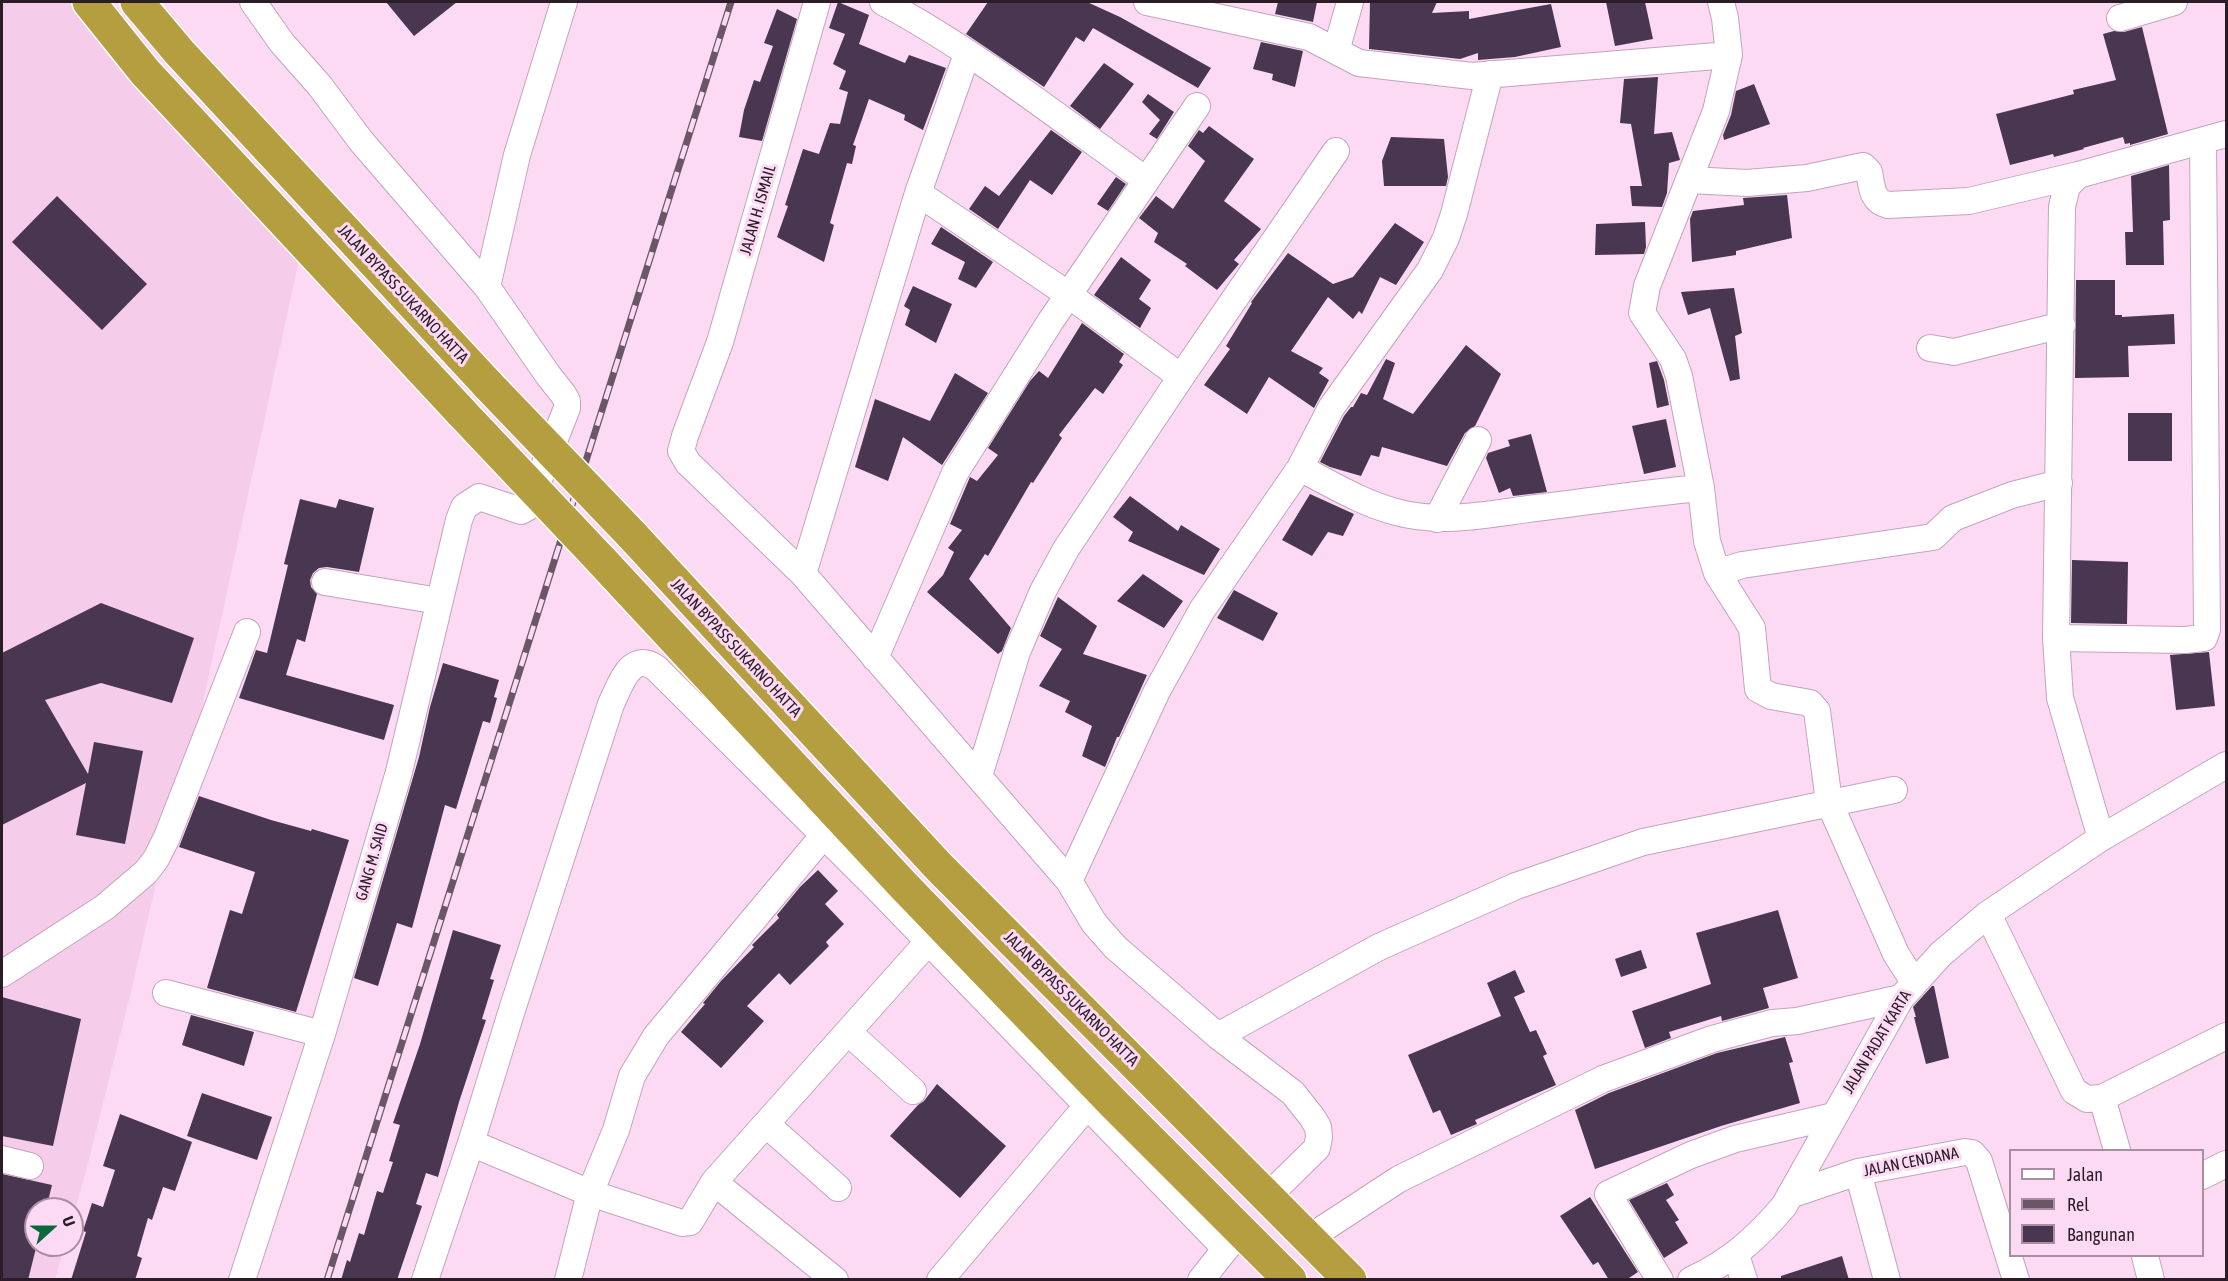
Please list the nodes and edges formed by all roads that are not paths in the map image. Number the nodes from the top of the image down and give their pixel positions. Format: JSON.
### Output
{"nodes":[{"id":1,"x":89,"y":2,"type":"edge"},
{"id":2,"x":137,"y":2,"type":"edge"},
{"id":3,"x":253,"y":2,"type":"edge"},
{"id":4,"x":564,"y":2,"type":"edge"},
{"id":5,"x":817,"y":2,"type":"edge"},
{"id":6,"x":883,"y":2,"type":"edge"},
{"id":7,"x":1147,"y":2,"type":"edge"},
{"id":8,"x":1350,"y":2,"type":"edge"},
{"id":9,"x":1721,"y":2,"type":"edge"},
{"id":10,"x":2174,"y":2,"type":"edge"},
{"id":11,"x":2120,"y":18,"type":"dead end"},
{"id":12,"x":1336,"y":51,"type":"junction"},
{"id":13,"x":967,"y":54,"type":"junction"},
{"id":14,"x":1729,"y":55,"type":"junction"},
{"id":15,"x":1490,"y":74,"type":"junction"},
{"id":16,"x":1197,"y":105,"type":"dead end"},
{"id":17,"x":2215,"y":138,"type":"edge"},
{"id":18,"x":1336,"y":151,"type":"dead end"},
{"id":19,"x":2078,"y":175,"type":"junction"},
{"id":20,"x":1146,"y":180,"type":"junction"},
{"id":21,"x":1690,"y":180,"type":"junction"},
{"id":22,"x":918,"y":193,"type":"junction"},
{"id":23,"x":487,"y":287,"type":"junction"},
{"id":24,"x":1069,"y":295,"type":"junction"},
{"id":25,"x":2062,"y":325,"type":"junction"},
{"id":26,"x":1930,"y":348,"type":"dead end"},
{"id":27,"x":1181,"y":377,"type":"junction"},
{"id":28,"x":1478,"y":441,"type":"dead end"},
{"id":29,"x":1300,"y":468,"type":"junction"},
{"id":30,"x":2059,"y":483,"type":"junction"},
{"id":31,"x":1701,"y":488,"type":"junction"},
{"id":32,"x":1437,"y":519,"type":"junction"},
{"id":33,"x":1717,"y":573,"type":"junction"},
{"id":34,"x":803,"y":574,"type":"junction"},
{"id":35,"x":325,"y":582,"type":"dead end"},
{"id":36,"x":439,"y":601,"type":"junction"},
{"id":37,"x":247,"y":632,"type":"dead end"},
{"id":38,"x":2056,"y":638,"type":"junction"},
{"id":39,"x":875,"y":658,"type":"junction"},
{"id":40,"x":2226,"y":765,"type":"edge"},
{"id":41,"x":980,"y":776,"type":"junction"},
{"id":42,"x":1894,"y":790,"type":"dead end"},
{"id":43,"x":1829,"y":802,"type":"junction"},
{"id":44,"x":823,"y":836,"type":"junction"},
{"id":45,"x":2101,"y":838,"type":"junction"},
{"id":46,"x":1069,"y":881,"type":"junction"},
{"id":47,"x":1988,"y":914,"type":"junction"},
{"id":48,"x":928,"y":942,"type":"junction"},
{"id":49,"x":2,"y":973,"type":"edge"},
{"id":50,"x":1907,"y":990,"type":"junction"},
{"id":51,"x":166,"y":993,"type":"dead end"},
{"id":52,"x":848,"y":1032,"type":"junction"},
{"id":53,"x":322,"y":1034,"type":"junction"},
{"id":54,"x":1218,"y":1036,"type":"junction"},
{"id":55,"x":2226,"y":1036,"type":"edge"},
{"id":56,"x":913,"y":1091,"type":"dead end"},
{"id":57,"x":2102,"y":1098,"type":"junction"},
{"id":58,"x":1087,"y":1106,"type":"junction"},
{"id":59,"x":1834,"y":1116,"type":"junction"},
{"id":60,"x":766,"y":1124,"type":"junction"},
{"id":61,"x":471,"y":1143,"type":"junction"},
{"id":62,"x":2117,"y":1149,"type":"edge"},
{"id":63,"x":2,"y":1159,"type":"edge"},
{"id":64,"x":2226,"y":1164,"type":"edge"},
{"id":65,"x":30,"y":1166,"type":"dead end"},
{"id":66,"x":1858,"y":1172,"type":"junction"},
{"id":67,"x":2204,"y":1175,"type":"edge"},
{"id":68,"x":714,"y":1182,"type":"junction"},
{"id":69,"x":838,"y":1188,"type":"dead end"},
{"id":70,"x":590,"y":1193,"type":"junction"},
{"id":71,"x":1790,"y":1195,"type":"junction"},
{"id":72,"x":1268,"y":1196,"type":"junction"},
{"id":73,"x":1309,"y":1238,"type":"junction"},
{"id":74,"x":1233,"y":1239,"type":"junction"},
{"id":75,"x":1736,"y":1255,"type":"junction"},
{"id":76,"x":2145,"y":1257,"type":"edge"},
{"id":77,"x":242,"y":1280,"type":"edge"},
{"id":78,"x":425,"y":1280,"type":"edge"},
{"id":79,"x":568,"y":1280,"type":"edge"},
{"id":80,"x":835,"y":1280,"type":"edge"},
{"id":81,"x":940,"y":1280,"type":"edge"},
{"id":82,"x":1201,"y":1280,"type":"edge"},
{"id":83,"x":1290,"y":1280,"type":"edge"},
{"id":84,"x":1350,"y":1280,"type":"edge"},
{"id":85,"x":1660,"y":1280,"type":"edge"},
{"id":86,"x":1691,"y":1280,"type":"edge"},
{"id":87,"x":1744,"y":1280,"type":"edge"},
{"id":88,"x":1887,"y":1280,"type":"edge"},
{"id":89,"x":2016,"y":1280,"type":"edge"},
{"id":90,"x":2151,"y":1280,"type":"edge"}],
"edges":[{"from":1,"to":74,"type":"highway","bridge":true},
{"from":2,"to":72,"type":"highway","name":"JALAN BYPASS SUKARNO HATTA","bridge":true},
{"from":3,"to":23,"type":"street"},
{"from":4,"to":23,"type":"street"},
{"from":5,"to":34,"type":"street","name":"JALAN H. ISMAIL"},
{"from":6,"to":13,"type":"street"},
{"from":7,"to":12,"type":"street"},
{"from":8,"to":12,"type":"street"},
{"from":9,"to":14,"type":"street"},
{"from":10,"to":11,"type":"street"},
{"from":12,"to":15,"type":"street"},
{"from":13,"to":20,"type":"street"},
{"from":13,"to":22,"type":"street"},
{"from":14,"to":15,"type":"street"},
{"from":14,"to":21,"type":"street"},
{"from":15,"to":29,"type":"street"},
{"from":16,"to":20,"type":"street"},
{"from":17,"to":19,"type":"street"},
{"from":17,"to":38,"type":"street"},
{"from":18,"to":27,"type":"street"},
{"from":19,"to":21,"type":"street"},
{"from":19,"to":25,"type":"street"},
{"from":20,"to":24,"type":"street"},
{"from":21,"to":31,"type":"street"},
{"from":22,"to":24,"type":"street"},
{"from":22,"to":34,"type":"street"},
{"from":23,"to":36,"type":"street","name":"GANG M. SAID"},
{"from":24,"to":27,"type":"street"},
{"from":24,"to":39,"type":"street"},
{"from":25,"to":26,"type":"street"},
{"from":25,"to":30,"type":"street"},
{"from":27,"to":41,"type":"street"},
{"from":28,"to":32,"type":"street"},
{"from":29,"to":32,"type":"street"},
{"from":29,"to":46,"type":"street"},
{"from":30,"to":33,"type":"street"},
{"from":30,"to":38,"type":"street"},
{"from":31,"to":32,"type":"street"},
{"from":31,"to":33,"type":"street"},
{"from":33,"to":43,"type":"street"},
{"from":34,"to":39,"type":"street","name":"JALAN H. ISMAIL"},
{"from":35,"to":36,"type":"street"},
{"from":36,"to":53,"type":"street","name":"GANG M. SAID"},
{"from":37,"to":49,"type":"street"},
{"from":38,"to":45,"type":"street"},
{"from":39,"to":41,"type":"street","name":"JALAN H. ISMAIL"},
{"from":40,"to":45,"type":"street","name":"JALAN PADAT KARTA"},
{"from":41,"to":46,"type":"street","name":"JALAN H. ISMAIL"},
{"from":42,"to":43,"type":"street"},
{"from":43,"to":50,"type":"street"},
{"from":43,"to":54,"type":"street"},
{"from":44,"to":48,"type":"street"},
{"from":44,"to":61,"type":"street"},
{"from":44,"to":70,"type":"street"},
{"from":45,"to":47,"type":"street","name":"JALAN PADAT KARTA"},
{"from":46,"to":54,"type":"street","name":"JALAN H. ISMAIL"},
{"from":47,"to":50,"type":"street","name":"JALAN PADAT KARTA"},
{"from":47,"to":57,"type":"street"},
{"from":48,"to":52,"type":"street"},
{"from":48,"to":58,"type":"street"},
{"from":50,"to":59,"type":"street","name":"JALAN PADAT KARTA"},
{"from":50,"to":73,"type":"street"},
{"from":51,"to":53,"type":"street"},
{"from":52,"to":56,"type":"street"},
{"from":52,"to":60,"type":"street"},
{"from":53,"to":77,"type":"street","name":"GANG M. SAID"},
{"from":54,"to":72,"type":"street","name":"JALAN H. ISMAIL"},
{"from":55,"to":57,"type":"street"},
{"from":57,"to":62,"type":"street"},
{"from":58,"to":74,"type":"street"},
{"from":58,"to":81,"type":"street"},
{"from":59,"to":71,"type":"street","name":"JALAN PADAT KARTA"},
{"from":59,"to":85,"type":"street"},
{"from":60,"to":68,"type":"street"},
{"from":60,"to":69,"type":"street"},
{"from":61,"to":70,"type":"street"},
{"from":61,"to":78,"type":"street"},
{"from":63,"to":65,"type":"street"},
{"from":64,"to":67,"type":"street"},
{"from":66,"to":71,"type":"street","name":"JALAN CENDANA"},
{"from":66,"to":88,"type":"street"},
{"from":66,"to":89,"type":"street","name":"JALAN CENDANA"},
{"from":68,"to":70,"type":"street"},
{"from":68,"to":80,"type":"street"},
{"from":70,"to":79,"type":"street"},
{"from":71,"to":75,"type":"street","name":"JALAN PADAT KARTA"},
{"from":72,"to":73,"type":"highway","name":"JALAN BYPASS SUKARNO HATTA"},
{"from":73,"to":84,"type":"highway","name":"JALAN BYPASS SUKARNO HATTA"},
{"from":74,"to":82,"type":"street"},
{"from":74,"to":83,"type":"highway"},
{"from":75,"to":86,"type":"street","name":"JALAN PADAT KARTA"},
{"from":75,"to":87,"type":"street"},
{"from":76,"to":90,"type":"street"}]}
